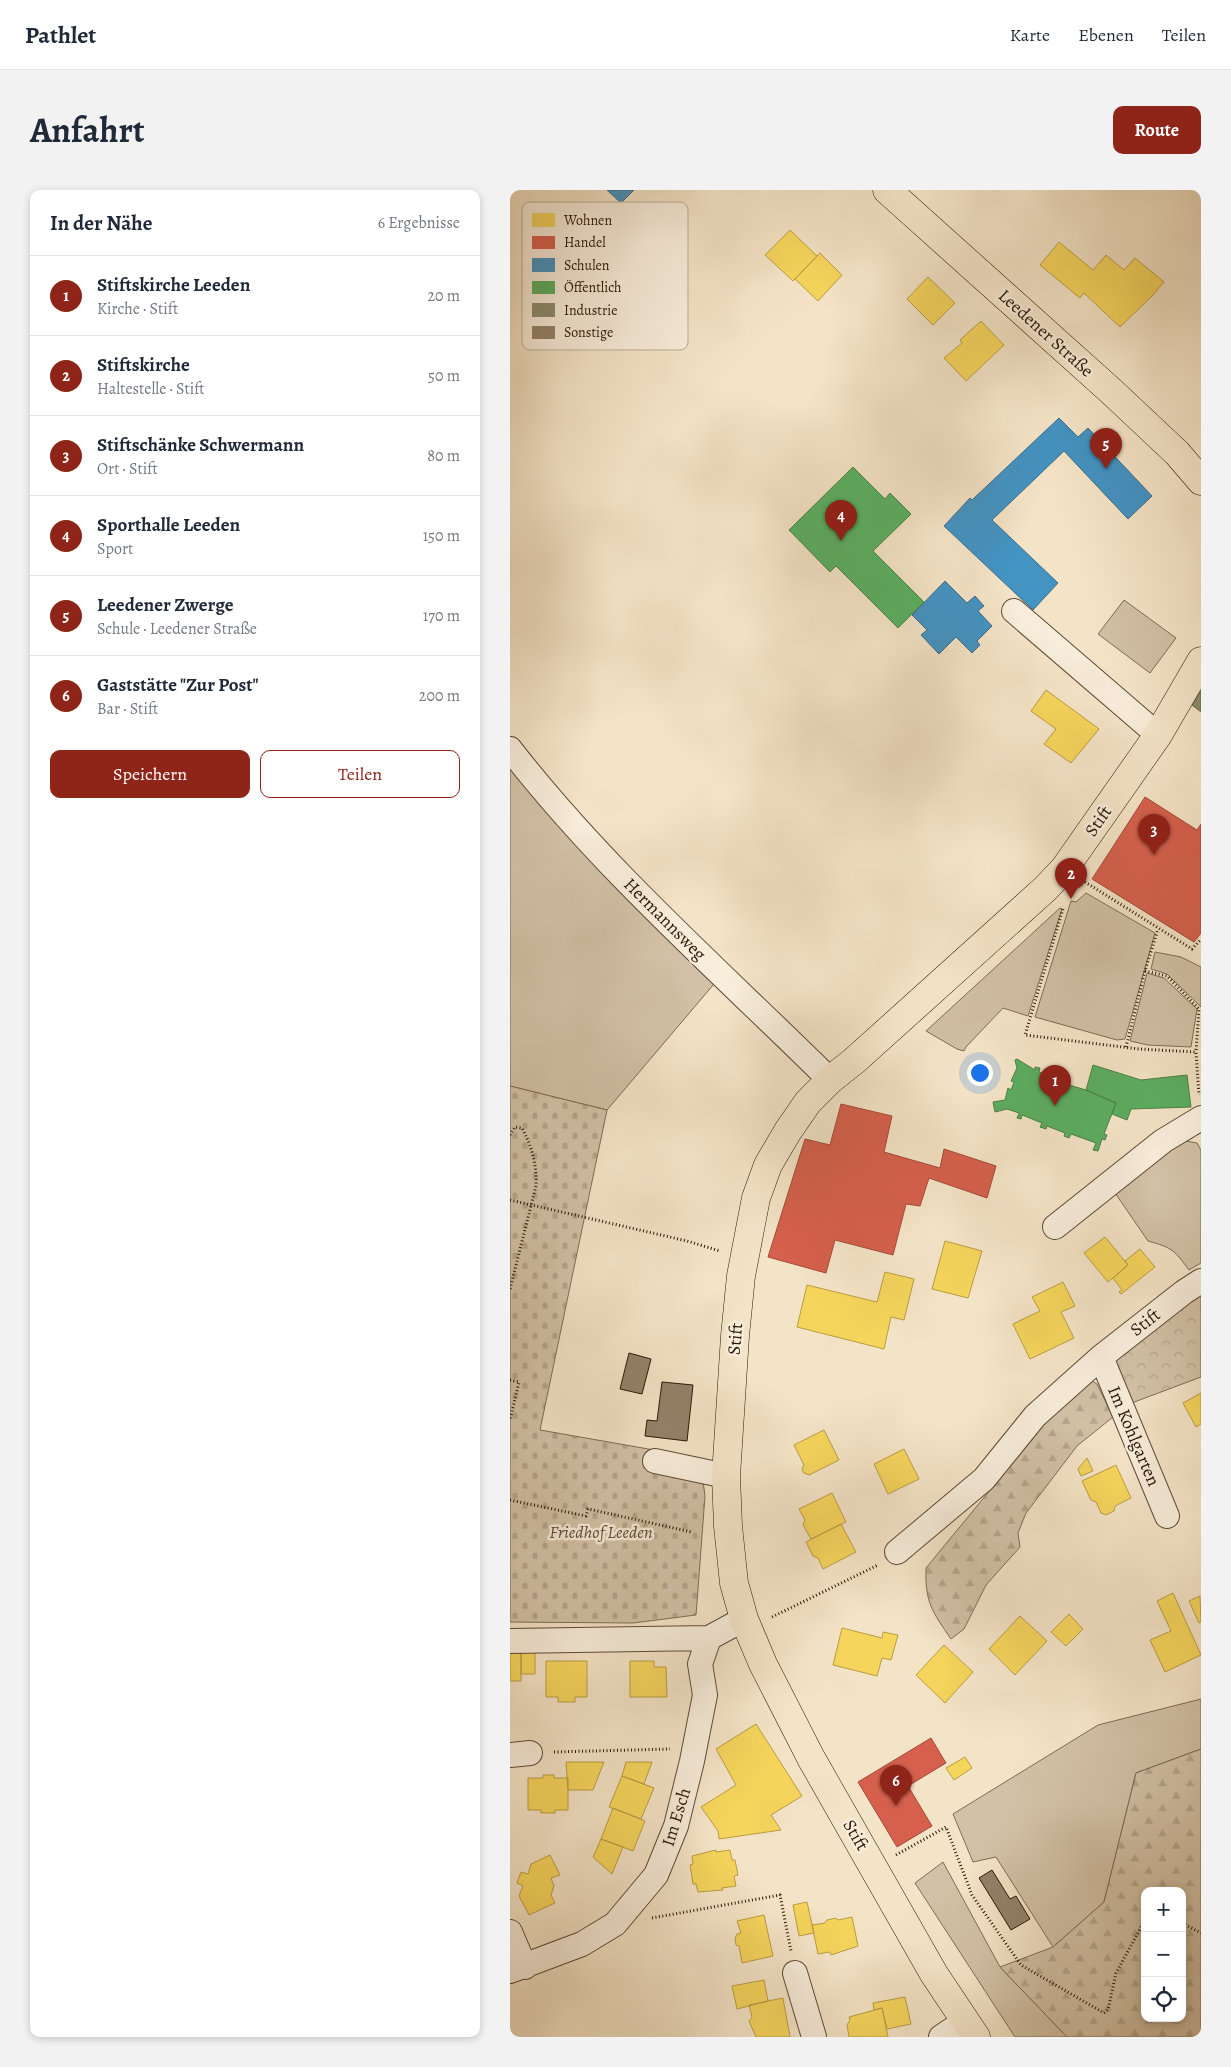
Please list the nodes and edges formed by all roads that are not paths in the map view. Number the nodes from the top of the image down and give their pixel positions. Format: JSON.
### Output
{"nodes":[{"id":1,"x":887,"y":190,"type":"edge"},
{"id":2,"x":1201,"y":480,"type":"edge"},
{"id":3,"x":1014,"y":611,"type":"dead end"},
{"id":4,"x":1201,"y":661,"type":"edge"},
{"id":5,"x":1158,"y":735,"type":"junction"},
{"id":6,"x":510,"y":748,"type":"edge"},
{"id":7,"x":830,"y":1080,"type":"junction"},
{"id":8,"x":1198,"y":1125,"type":"edge"},
{"id":9,"x":1055,"y":1227,"type":"dead end"},
{"id":10,"x":1201,"y":1281,"type":"edge"},
{"id":11,"x":1101,"y":1357,"type":"junction"},
{"id":12,"x":655,"y":1461,"type":"dead end"},
{"id":13,"x":726,"y":1476,"type":"junction"},
{"id":14,"x":1167,"y":1516,"type":"dead end"},
{"id":15,"x":897,"y":1552,"type":"road end"},
{"id":16,"x":746,"y":1623,"type":"junction"},
{"id":17,"x":709,"y":1638,"type":"junction"},
{"id":18,"x":510,"y":1641,"type":"edge"},
{"id":19,"x":510,"y":1932,"type":"edge"},
{"id":20,"x":517,"y":1969,"type":"edge"},
{"id":21,"x":795,"y":1973,"type":"road end"},
{"id":22,"x":970,"y":2029,"type":"edge"},
{"id":23,"x":814,"y":2037,"type":"edge"},
{"id":24,"x":942,"y":2037,"type":"edge"}],
"edges":[{"from":1,"to":2,"type":"main road","name":"Leedener Straße"},
{"from":3,"to":5,"type":"street"},
{"from":4,"to":5,"type":"main road","name":"Stift"},
{"from":5,"to":7,"type":"main road","name":"Stift"},
{"from":6,"to":7,"type":"street","name":"Hermannsweg"},
{"from":7,"to":13,"type":"main road","name":"Stift"},
{"from":8,"to":9,"type":"street"},
{"from":10,"to":11,"type":"street","name":"Stift"},
{"from":11,"to":14,"type":"street","name":"Im Kohlgarten"},
{"from":11,"to":15,"type":"street","name":"Stift"},
{"from":12,"to":13,"type":"street"},
{"from":13,"to":16,"type":"main road","name":"Stift"},
{"from":16,"to":17,"type":"street"},
{"from":16,"to":22,"type":"main road","name":"Stift"},
{"from":17,"to":18,"type":"street"},
{"from":17,"to":20,"type":"street","name":"Im Esch"},
{"from":19,"to":20,"type":"street","name":"Im Esch"},
{"from":21,"to":23,"type":"street"},
{"from":22,"to":24,"type":"street"}]}
